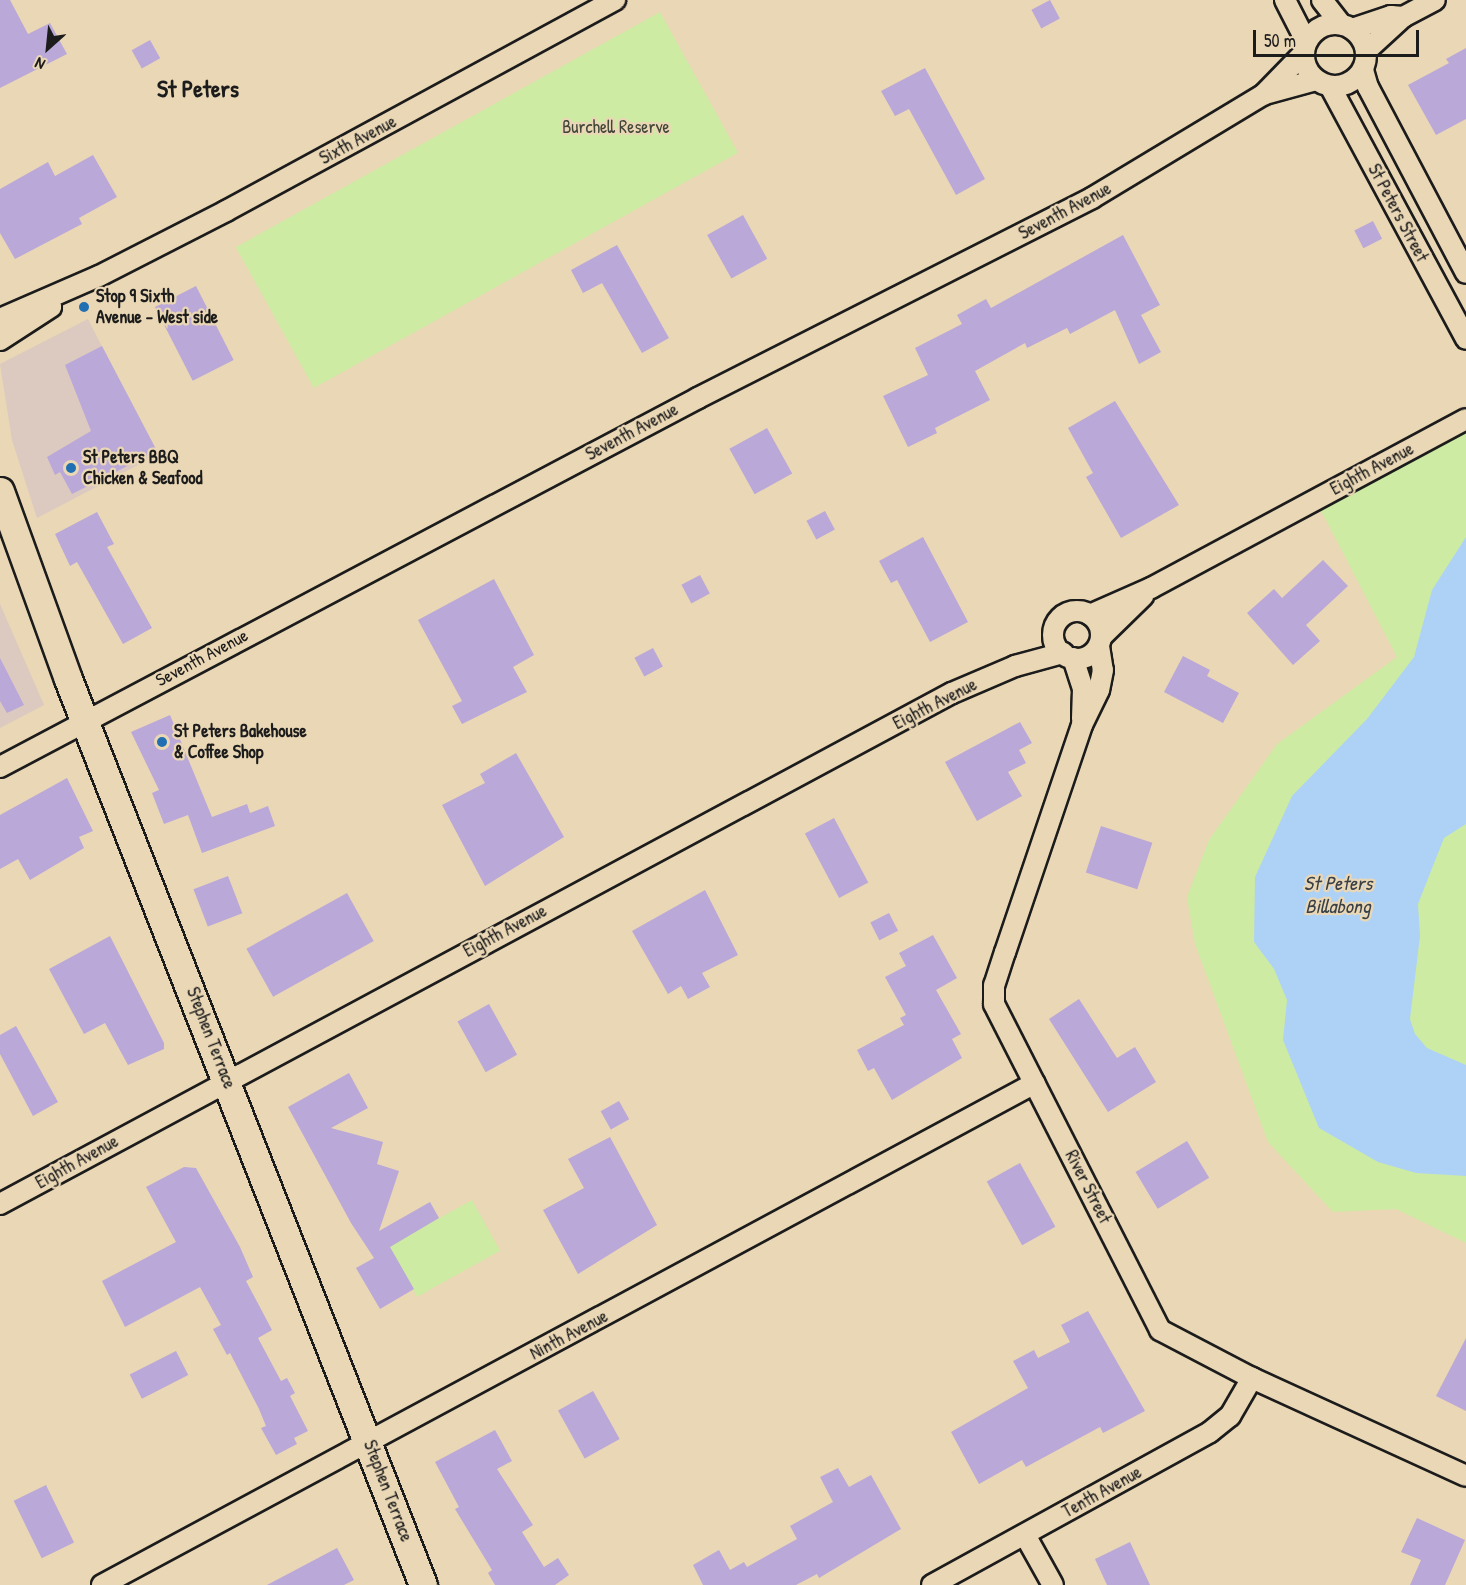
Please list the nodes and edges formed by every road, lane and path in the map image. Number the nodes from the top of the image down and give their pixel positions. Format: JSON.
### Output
{"nodes":[{"id":1,"x":615,"y":0,"type":"edge"},
{"id":2,"x":1285,"y":0,"type":"edge"},
{"id":3,"x":1322,"y":0,"type":"edge"},
{"id":4,"x":1435,"y":0,"type":"edge"},
{"id":5,"x":1403,"y":17,"type":"junction"},
{"id":6,"x":1346,"y":27,"type":"junction"},
{"id":7,"x":1305,"y":47,"type":"junction"},
{"id":8,"x":1364,"y":61,"type":"junction"},
{"id":9,"x":1323,"y":83,"type":"junction"},
{"id":10,"x":1263,"y":95,"type":"junction"},
{"id":11,"x":1466,"y":273,"type":"edge"},
{"id":12,"x":99,"y":276,"type":"junction"},
{"id":13,"x":0,"y":319,"type":"edge"},
{"id":14,"x":1466,"y":339,"type":"edge"},
{"id":15,"x":0,"y":340,"type":"edge"},
{"id":16,"x":1466,"y":419,"type":"edge"},
{"id":17,"x":0,"y":491,"type":"edge"},
{"id":18,"x":1151,"y":588,"type":"junction"},
{"id":19,"x":1090,"y":615,"type":"junction"},
{"id":20,"x":1100,"y":641,"type":"junction"},
{"id":21,"x":1063,"y":649,"type":"junction"},
{"id":22,"x":86,"y":721,"type":"junction"},
{"id":23,"x":1082,"y":725,"type":"junction"},
{"id":24,"x":0,"y":767,"type":"edge"},
{"id":25,"x":227,"y":1079,"type":"junction"},
{"id":26,"x":1035,"y":1083,"type":"junction"},
{"id":27,"x":0,"y":1204,"type":"edge"},
{"id":28,"x":1252,"y":1378,"type":"junction"},
{"id":29,"x":369,"y":1443,"type":"junction"},
{"id":30,"x":1466,"y":1476,"type":"edge"},
{"id":31,"x":1025,"y":1534,"type":"junction"},
{"id":32,"x":102,"y":1585,"type":"edge"},
{"id":33,"x":423,"y":1585,"type":"edge"},
{"id":34,"x":932,"y":1585,"type":"edge"},
{"id":35,"x":1053,"y":1585,"type":"edge"}],
"edges":[{"from":1,"to":12,"type":"street","name":"Sixth Avenue"},
{"from":2,"to":7,"type":"street"},
{"from":3,"to":6,"type":"street"},
{"from":4,"to":5,"type":"street"},
{"from":5,"to":6,"type":"street"},
{"from":5,"to":8,"type":"street"},
{"from":6,"to":7,"type":"street"},
{"from":6,"to":8,"type":"street"},
{"from":7,"to":9,"type":"street"},
{"from":7,"to":10,"type":"street","name":"Seventh Avenue"},
{"from":8,"to":9,"type":"street"},
{"from":8,"to":11,"type":"street","name":"St Peters Street"},
{"from":9,"to":10,"type":"street","name":"Seventh Avenue"},
{"from":9,"to":14,"type":"street","name":"St Peters Street"},
{"from":10,"to":22,"type":"street","name":"Seventh Avenue"},
{"from":12,"to":13,"type":"street","name":"Sixth Avenue"},
{"from":12,"to":15,"type":"street","name":"Sixth Avenue"},
{"from":16,"to":18,"type":"street","name":"Eighth Avenue"},
{"from":17,"to":22,"type":"main road","name":"Stephen Terrace"},
{"from":18,"to":19,"type":"street","name":"Eighth Avenue"},
{"from":18,"to":20,"type":"street","name":"Eighth Avenue"},
{"from":19,"to":20,"type":"street"},
{"from":19,"to":21,"type":"street"},
{"from":20,"to":21,"type":"street"},
{"from":20,"to":23,"type":"street","name":"River Street"},
{"from":21,"to":23,"type":"street","name":"River Street"},
{"from":21,"to":25,"type":"street","name":"Eighth Avenue"},
{"from":22,"to":24,"type":"street","name":"Seventh Avenue"},
{"from":22,"to":25,"type":"main road","name":"Stephen Terrace"},
{"from":23,"to":26,"type":"street","name":"River Street"},
{"from":25,"to":27,"type":"street","name":"Eighth Avenue"},
{"from":25,"to":29,"type":"main road","name":"Stephen Terrace"},
{"from":26,"to":28,"type":"street","name":"River Street"},
{"from":26,"to":29,"type":"street","name":"Ninth Avenue"},
{"from":28,"to":30,"type":"street","name":"River Street"},
{"from":28,"to":31,"type":"street","name":"Tenth Avenue"},
{"from":29,"to":32,"type":"street","name":"Ninth Avenue"},
{"from":29,"to":33,"type":"main road","name":"Stephen Terrace"},
{"from":31,"to":34,"type":"street","name":"Tenth Avenue"},
{"from":31,"to":35,"type":"street"}]}
